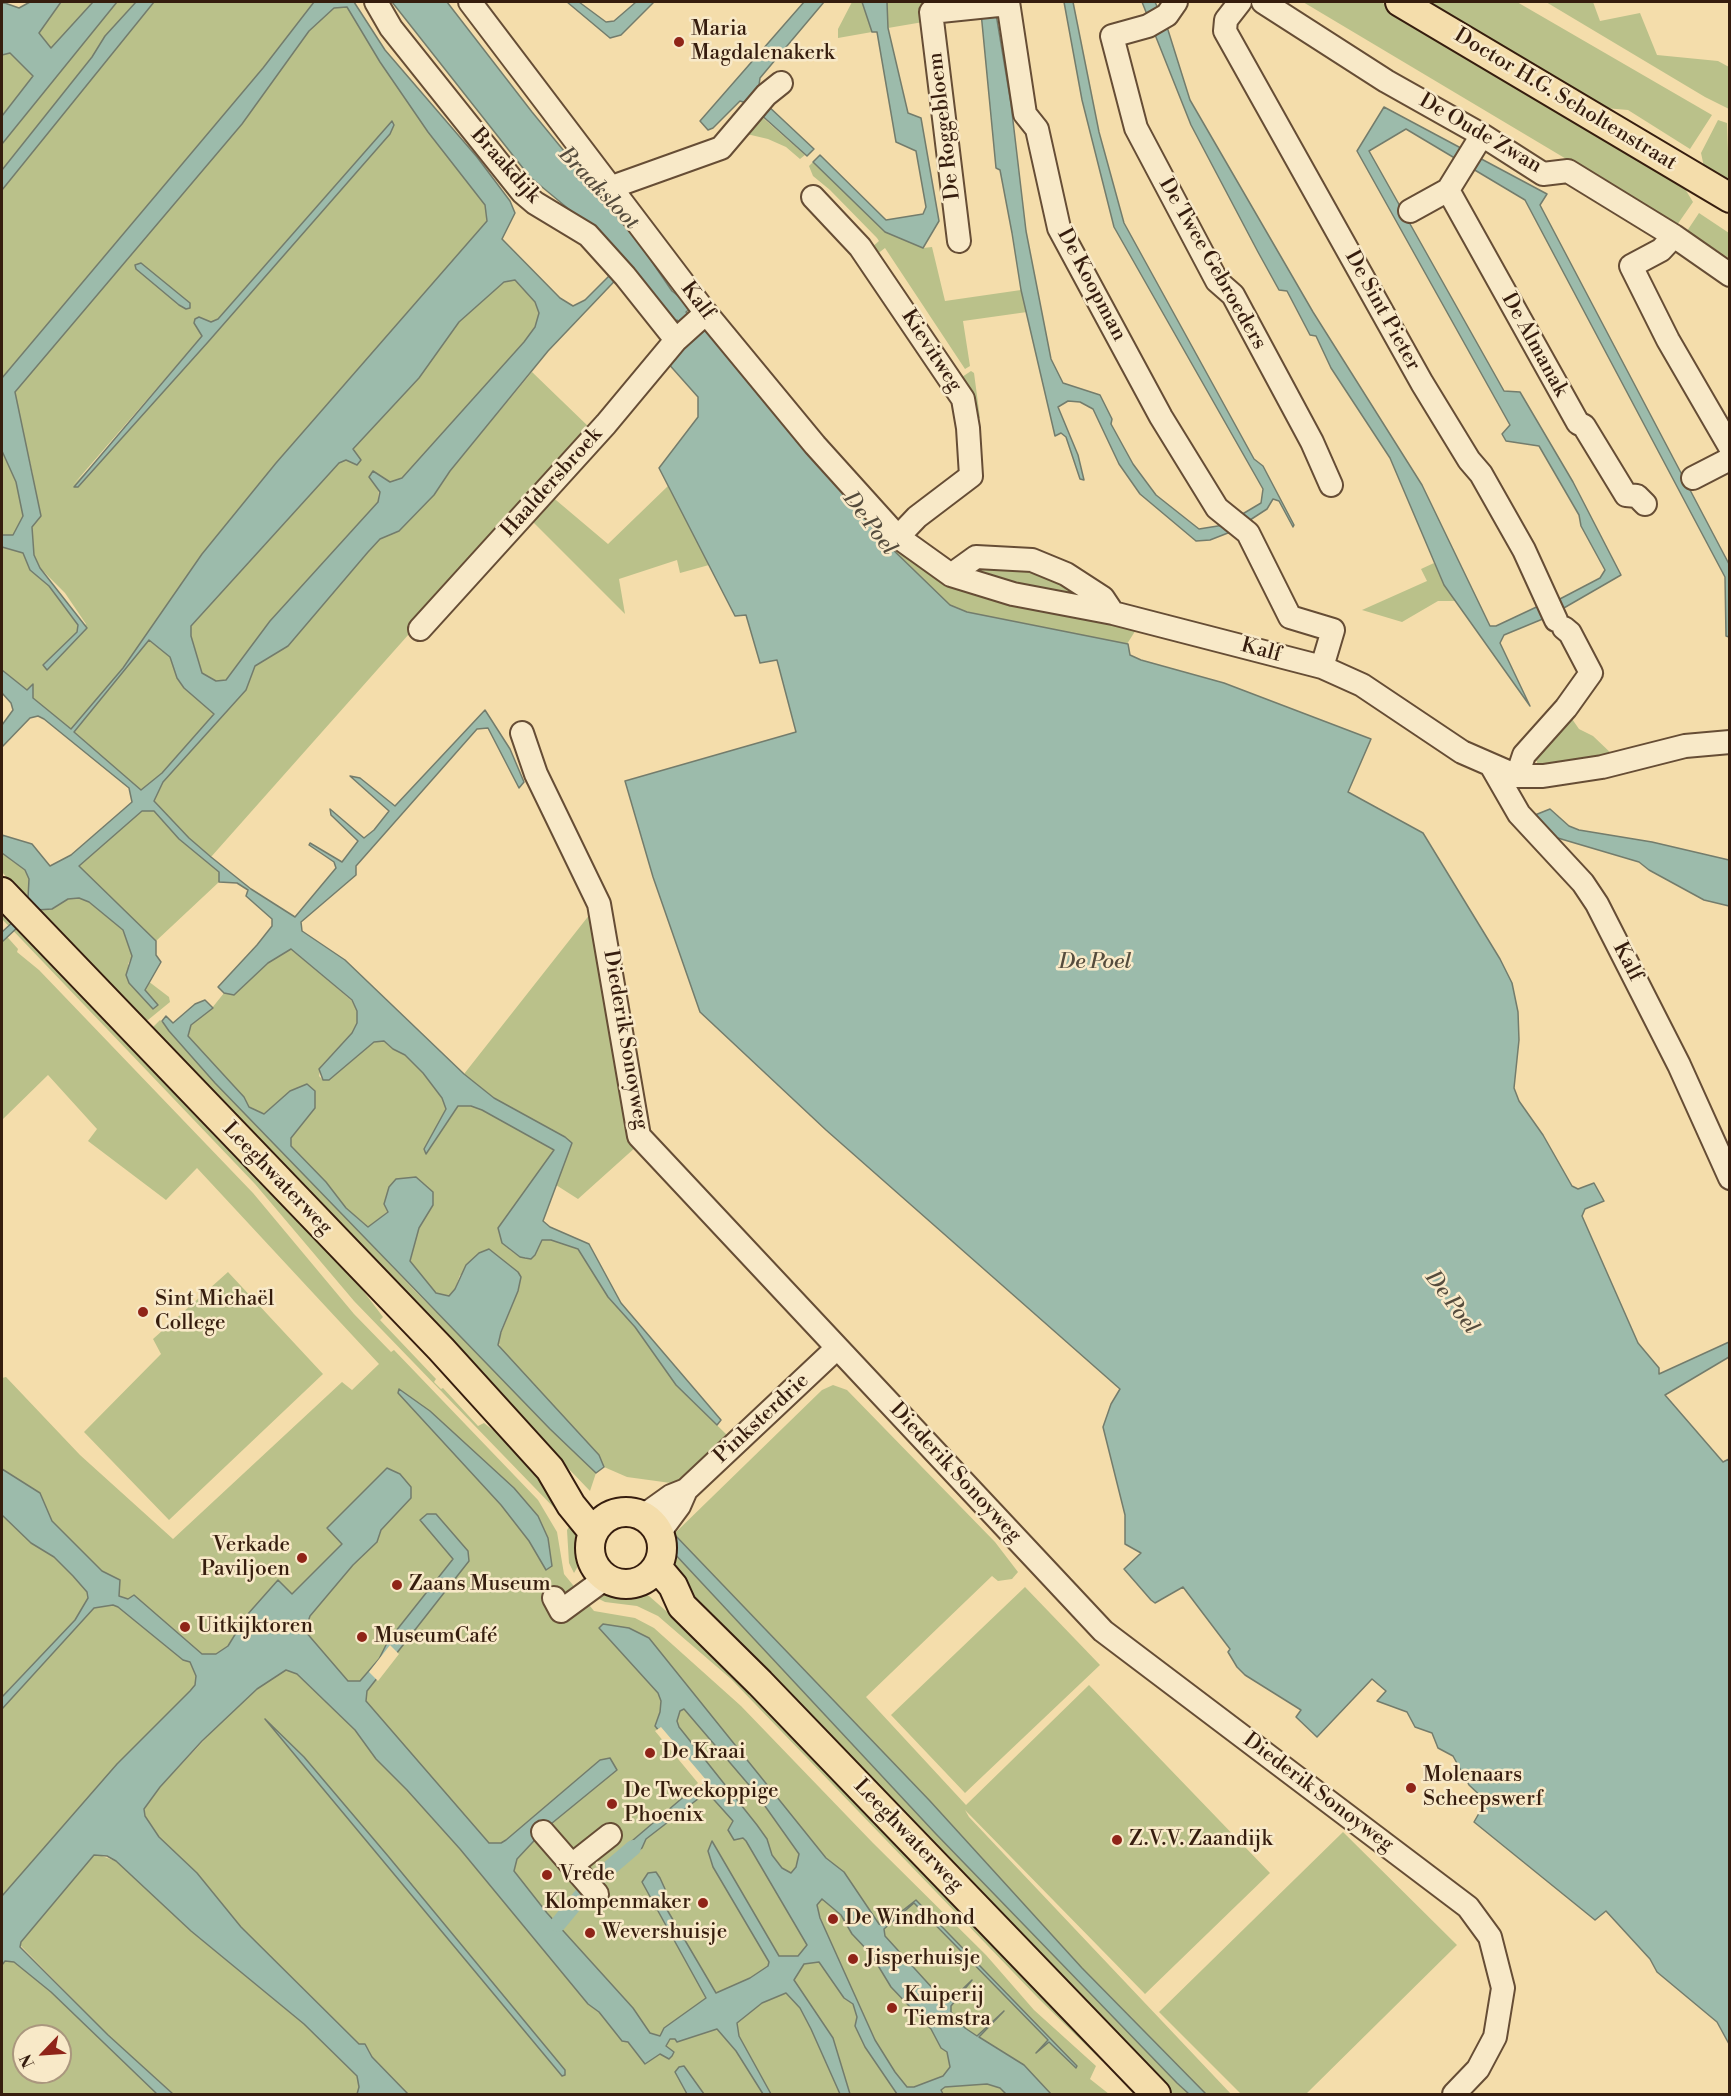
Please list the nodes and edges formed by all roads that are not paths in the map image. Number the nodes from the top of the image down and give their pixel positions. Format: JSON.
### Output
{"nodes":[{"id":1,"x":376,"y":2,"type":"edge"},
{"id":2,"x":470,"y":2,"type":"edge"},
{"id":3,"x":1240,"y":2,"type":"edge"},
{"id":4,"x":1263,"y":2,"type":"edge"},
{"id":5,"x":1400,"y":2,"type":"edge"},
{"id":6,"x":998,"y":4,"type":"edge"},
{"id":7,"x":931,"y":7,"type":"edge"},
{"id":8,"x":1164,"y":14,"type":"edge"},
{"id":9,"x":766,"y":97,"type":"dead end"},
{"id":10,"x":1478,"y":142,"type":"junction"},
{"id":11,"x":612,"y":187,"type":"junction"},
{"id":12,"x":1448,"y":190,"type":"junction"},
{"id":13,"x":813,"y":197,"type":"dead end"},
{"id":14,"x":1730,"y":198,"type":"edge"},
{"id":15,"x":1410,"y":211,"type":"dead end"},
{"id":16,"x":1674,"y":236,"type":"junction"},
{"id":17,"x":959,"y":241,"type":"dead end"},
{"id":18,"x":1730,"y":275,"type":"edge"},
{"id":19,"x":704,"y":316,"type":"junction"},
{"id":20,"x":679,"y":338,"type":"junction"},
{"id":21,"x":1730,"y":447,"type":"edge"},
{"id":22,"x":1730,"y":459,"type":"edge"},
{"id":23,"x":1693,"y":478,"type":"dead end"},
{"id":24,"x":1331,"y":485,"type":"dead end"},
{"id":25,"x":1645,"y":504,"type":"dead end"},
{"id":26,"x":898,"y":537,"type":"junction"},
{"id":27,"x":951,"y":575,"type":"junction"},
{"id":28,"x":1113,"y":613,"type":"junction"},
{"id":29,"x":420,"y":629,"type":"dead end"},
{"id":30,"x":1322,"y":667,"type":"junction"},
{"id":31,"x":522,"y":733,"type":"dead end"},
{"id":32,"x":1730,"y":742,"type":"edge"},
{"id":33,"x":1492,"y":767,"type":"junction"},
{"id":34,"x":1516,"y":776,"type":"junction"},
{"id":35,"x":16,"y":908,"type":"edge"},
{"id":36,"x":1730,"y":1178,"type":"edge"},
{"id":37,"x":837,"y":1348,"type":"junction"},
{"id":38,"x":602,"y":1524,"type":"junction"},
{"id":39,"x":651,"y":1524,"type":"junction"},
{"id":40,"x":649,"y":1574,"type":"junction"},
{"id":41,"x":606,"y":1578,"type":"junction"},
{"id":42,"x":558,"y":1605,"type":"dead end"},
{"id":43,"x":543,"y":1832,"type":"dead end"},
{"id":44,"x":610,"y":1835,"type":"dead end"},
{"id":45,"x":1156,"y":2094,"type":"edge"},
{"id":46,"x":1454,"y":2094,"type":"edge"}],
"edges":[{"from":1,"to":20,"type":"street","name":"Braakdijk"},
{"from":2,"to":11,"type":"street","name":"Kalf"},
{"from":3,"to":34,"type":"street","name":"De Sint Pieter"},
{"from":4,"to":10,"type":"street","name":"De Oude Zwan"},
{"from":5,"to":14,"type":"main road","name":"Doctor H.G. Scholtenstraat"},
{"from":6,"to":7,"type":"street","name":"De Roggebloem"},
{"from":6,"to":30,"type":"street","name":"De Koopman"},
{"from":7,"to":17,"type":"street","name":"De Roggebloem"},
{"from":8,"to":24,"type":"street","name":"De Twee Gebroeders"},
{"from":9,"to":11,"type":"street"},
{"from":10,"to":12,"type":"street"},
{"from":10,"to":16,"type":"street","name":"De Oude Zwan"},
{"from":11,"to":19,"type":"street","name":"Kalf"},
{"from":12,"to":15,"type":"street"},
{"from":12,"to":25,"type":"street","name":"De Almanak"},
{"from":13,"to":26,"type":"street","name":"Kievitweg"},
{"from":16,"to":18,"type":"street","name":"De Oude Zwan"},
{"from":16,"to":21,"type":"street"},
{"from":19,"to":20,"type":"street","name":"Haaldersbroek"},
{"from":19,"to":26,"type":"street","name":"Kalf"},
{"from":20,"to":29,"type":"street","name":"Haaldersbroek"},
{"from":22,"to":23,"type":"street"},
{"from":26,"to":27,"type":"street","name":"Kalf"},
{"from":27,"to":28,"type":"street","name":"Kalf"},
{"from":27,"to":28,"type":"street"},
{"from":28,"to":30,"type":"street","name":"Kalf"},
{"from":30,"to":33,"type":"street","name":"Kalf"},
{"from":31,"to":37,"type":"street","name":"Diederik Sonoyweg"},
{"from":32,"to":34,"type":"street","name":"Kalf"},
{"from":33,"to":34,"type":"street","name":"Kalf"},
{"from":33,"to":36,"type":"street","name":"Kalf"},
{"from":35,"to":38,"type":"main road","name":"Leeghwaterweg"},
{"from":37,"to":39,"type":"street","name":"Pinksterdrie"},
{"from":37,"to":46,"type":"street","name":"Diederik Sonoyweg"},
{"from":38,"to":39,"type":"main road"},
{"from":38,"to":41,"type":"main road"},
{"from":39,"to":40,"type":"main road"},
{"from":40,"to":41,"type":"main road"},
{"from":40,"to":45,"type":"main road","name":"Leeghwaterweg"},
{"from":41,"to":42,"type":"street"},
{"from":43,"to":44,"type":"street"}]}
